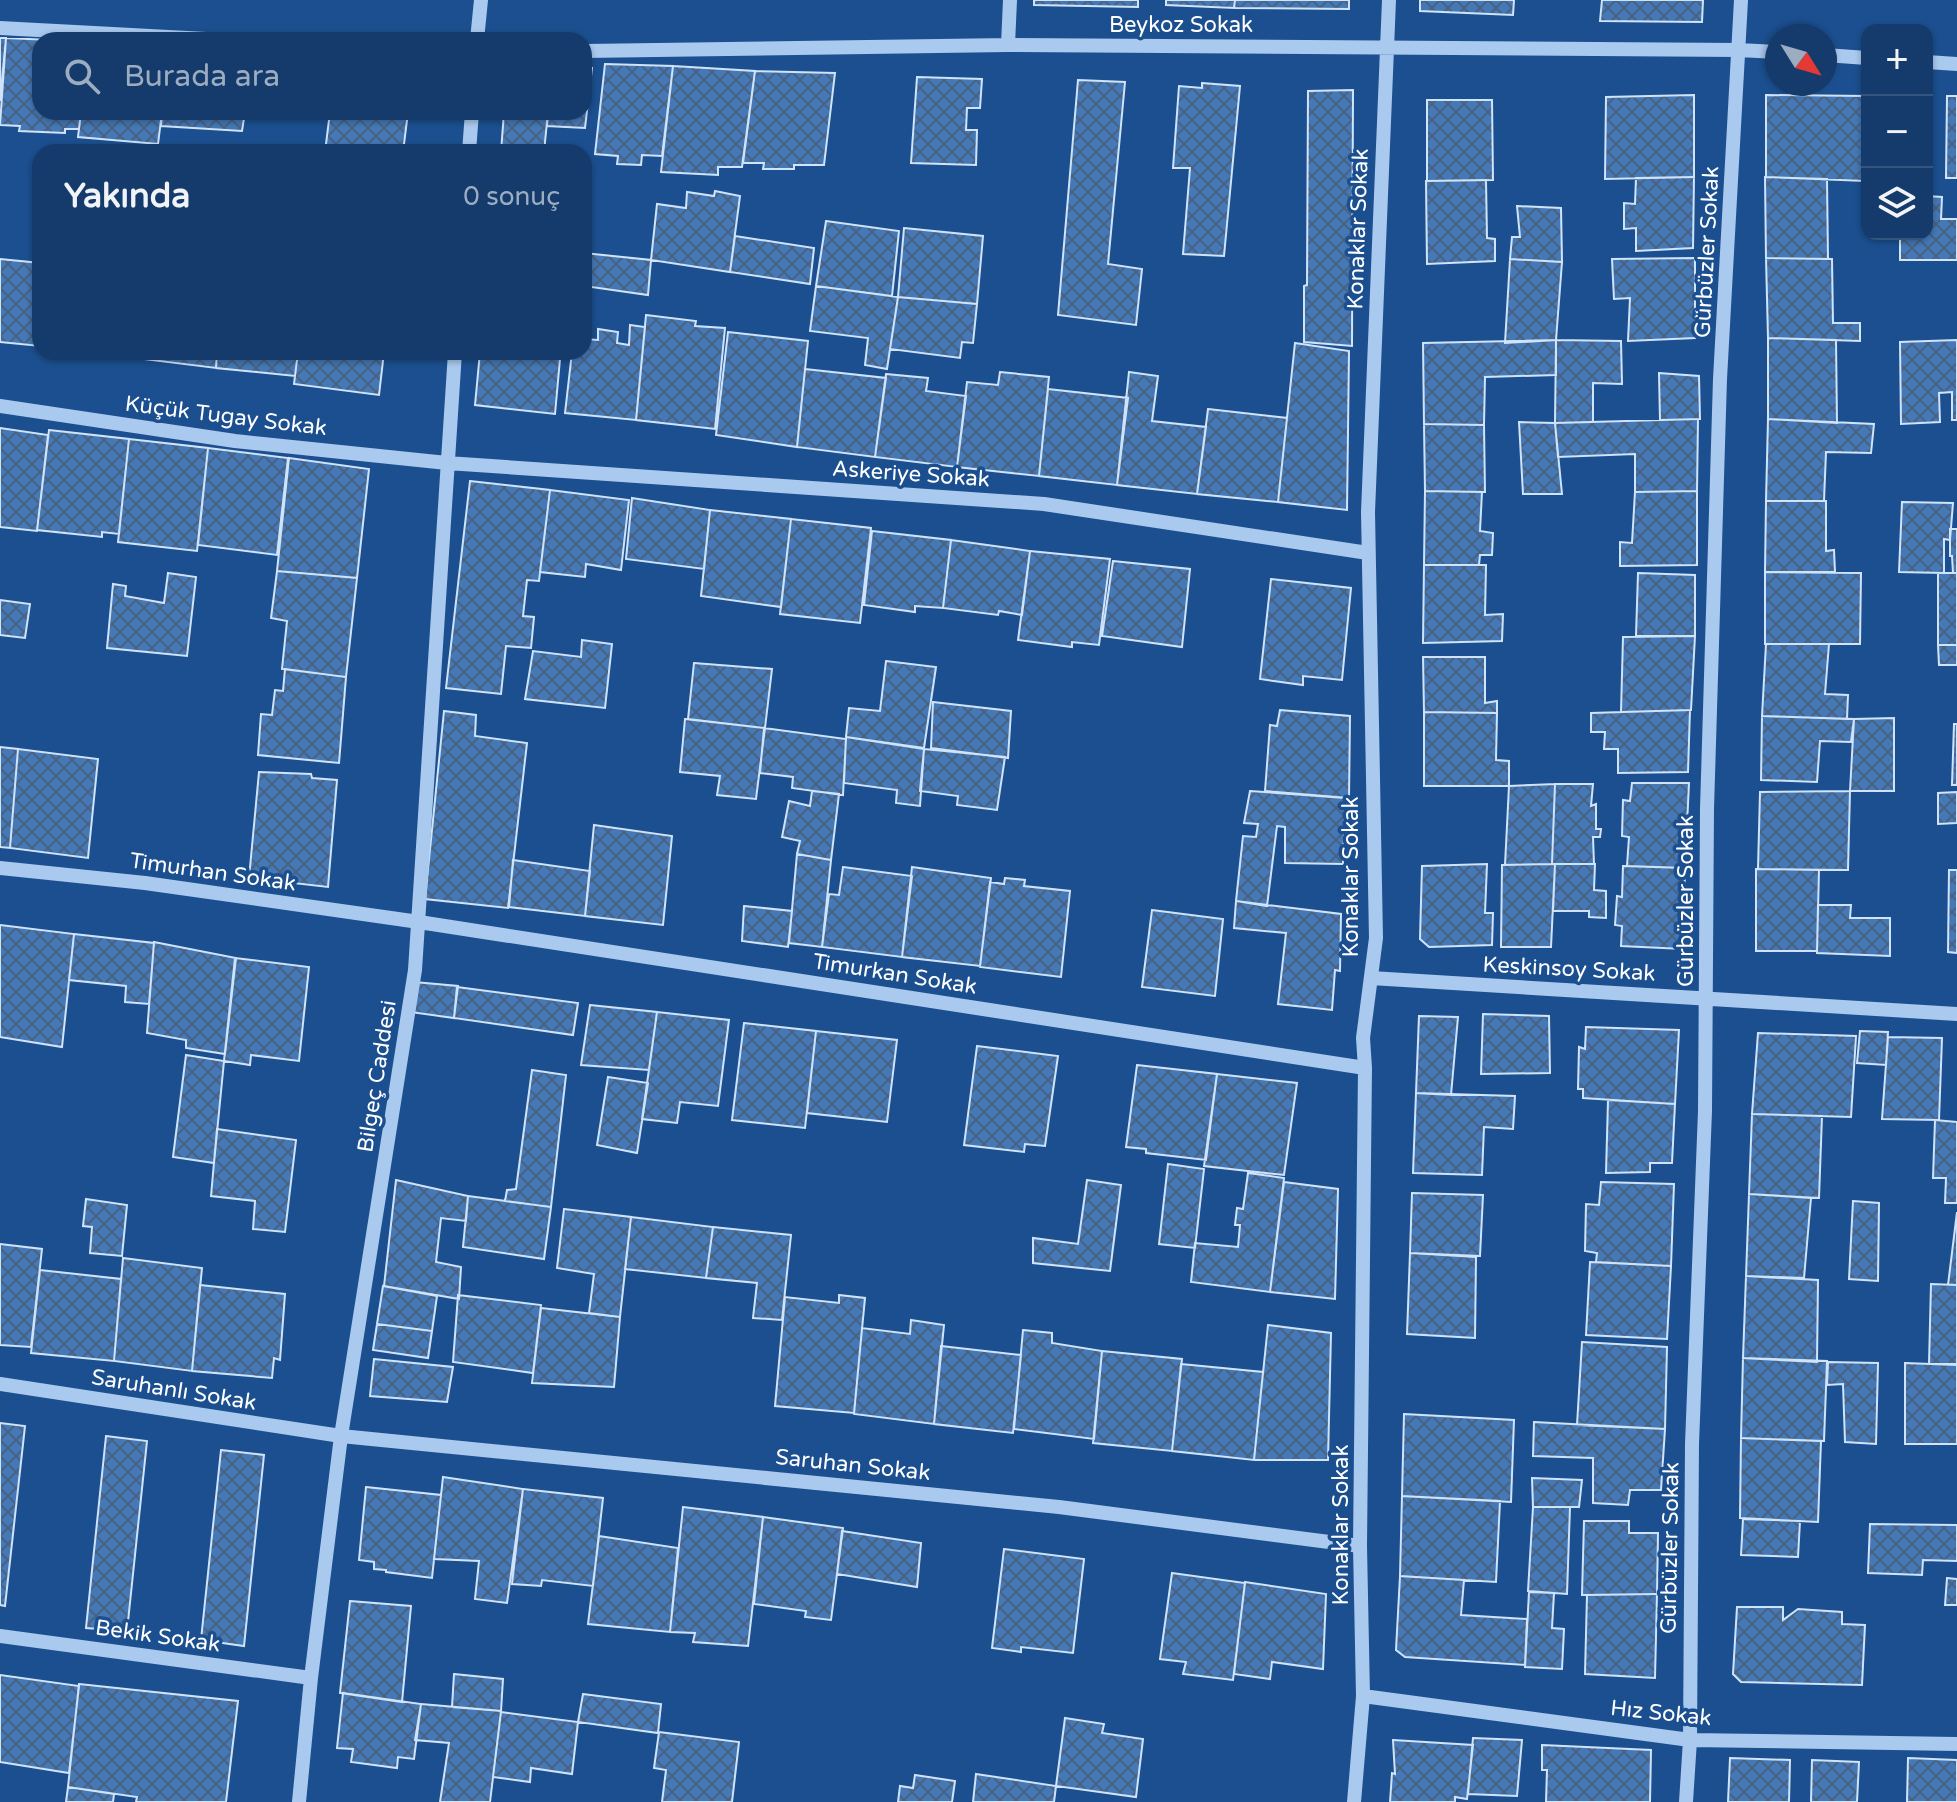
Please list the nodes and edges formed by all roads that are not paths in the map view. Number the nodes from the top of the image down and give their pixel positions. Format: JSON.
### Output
{"nodes":[{"id":1,"x":481,"y":0,"type":"edge"},
{"id":2,"x":1010,"y":0,"type":"edge"},
{"id":3,"x":1389,"y":0,"type":"edge"},
{"id":4,"x":1741,"y":0,"type":"edge"},
{"id":5,"x":0,"y":28,"type":"edge"},
{"id":6,"x":75,"y":32,"type":"edge"},
{"id":7,"x":478,"y":32,"type":"edge"},
{"id":8,"x":1008,"y":45,"type":"junction"},
{"id":9,"x":1386,"y":47,"type":"junction"},
{"id":10,"x":1739,"y":50,"type":"junction"},
{"id":11,"x":592,"y":51,"type":"edge"},
{"id":12,"x":1765,"y":51,"type":"edge"},
{"id":13,"x":1837,"y":56,"type":"edge"},
{"id":14,"x":1861,"y":58,"type":"edge"},
{"id":15,"x":1933,"y":62,"type":"edge"},
{"id":16,"x":1957,"y":64,"type":"edge"},
{"id":17,"x":471,"y":120,"type":"edge"},
{"id":18,"x":470,"y":144,"type":"edge"},
{"id":19,"x":454,"y":360,"type":"edge"},
{"id":20,"x":0,"y":406,"type":"edge"},
{"id":21,"x":447,"y":463,"type":"junction"},
{"id":22,"x":1368,"y":553,"type":"junction"},
{"id":23,"x":0,"y":868,"type":"edge"},
{"id":24,"x":419,"y":922,"type":"junction"},
{"id":25,"x":1371,"y":978,"type":"junction"},
{"id":26,"x":1706,"y":998,"type":"junction"},
{"id":27,"x":1957,"y":1014,"type":"edge"},
{"id":28,"x":1365,"y":1068,"type":"junction"},
{"id":29,"x":0,"y":1384,"type":"edge"},
{"id":30,"x":341,"y":1436,"type":"junction"},
{"id":31,"x":1360,"y":1546,"type":"junction"},
{"id":32,"x":0,"y":1636,"type":"edge"},
{"id":33,"x":311,"y":1678,"type":"junction"},
{"id":34,"x":1363,"y":1696,"type":"junction"},
{"id":35,"x":1690,"y":1740,"type":"junction"},
{"id":36,"x":1957,"y":1744,"type":"edge"},
{"id":37,"x":299,"y":1802,"type":"edge"},
{"id":38,"x":1354,"y":1802,"type":"edge"},
{"id":39,"x":1686,"y":1802,"type":"edge"}],
"edges":[{"from":1,"to":7,"type":"street"},
{"from":2,"to":8,"type":"street"},
{"from":3,"to":9,"type":"street","name":"Konaklar Sokak"},
{"from":4,"to":10,"type":"street","name":"Gürbüzler Sokak"},
{"from":5,"to":6,"type":"street"},
{"from":8,"to":9,"type":"street","name":"Beykoz Sokak"},
{"from":8,"to":11,"type":"street","name":"Beykoz Sokak"},
{"from":9,"to":10,"type":"street","name":"Beykoz Sokak"},
{"from":9,"to":22,"type":"street","name":"Konaklar Sokak"},
{"from":10,"to":12,"type":"street","name":"Beykoz Sokak"},
{"from":10,"to":26,"type":"street","name":"Gürbüzler Sokak"},
{"from":13,"to":14,"type":"street"},
{"from":15,"to":16,"type":"street"},
{"from":17,"to":18,"type":"street"},
{"from":19,"to":21,"type":"street","name":"Bilgeç Caddesi"},
{"from":20,"to":21,"type":"street","name":"Küçük Tugay Sokak"},
{"from":21,"to":22,"type":"street","name":"Askeriye Sokak"},
{"from":21,"to":24,"type":"street","name":"Bilgeç Caddesi"},
{"from":22,"to":25,"type":"street","name":"Konaklar Sokak"},
{"from":23,"to":24,"type":"street","name":"Timurhan Sokak"},
{"from":24,"to":28,"type":"street","name":"Timurkan Sokak"},
{"from":24,"to":30,"type":"street","name":"Bilgeç Caddesi"},
{"from":25,"to":26,"type":"street","name":"Keskinsoy Sokak"},
{"from":25,"to":28,"type":"street","name":"Konaklar Sokak"},
{"from":26,"to":27,"type":"street","name":"Keskinsoy Sokak"},
{"from":26,"to":35,"type":"street","name":"Gürbüzler Sokak"},
{"from":28,"to":31,"type":"street","name":"Konaklar Sokak"},
{"from":29,"to":30,"type":"street","name":"Saruhanlı Sokak"},
{"from":30,"to":31,"type":"street","name":"Saruhan Sokak"},
{"from":30,"to":33,"type":"street","name":"Bilgeç Caddesi"},
{"from":31,"to":34,"type":"street","name":"Konaklar Sokak"},
{"from":32,"to":33,"type":"street","name":"Bekik Sokak"},
{"from":33,"to":37,"type":"street","name":"Bilgeç Caddesi"},
{"from":34,"to":35,"type":"street","name":"Hız Sokak"},
{"from":34,"to":38,"type":"street","name":"Konaklar Sokak"},
{"from":35,"to":36,"type":"street","name":"Hız Sokak"},
{"from":35,"to":39,"type":"street","name":"Gürbüzler Sokak"}]}
